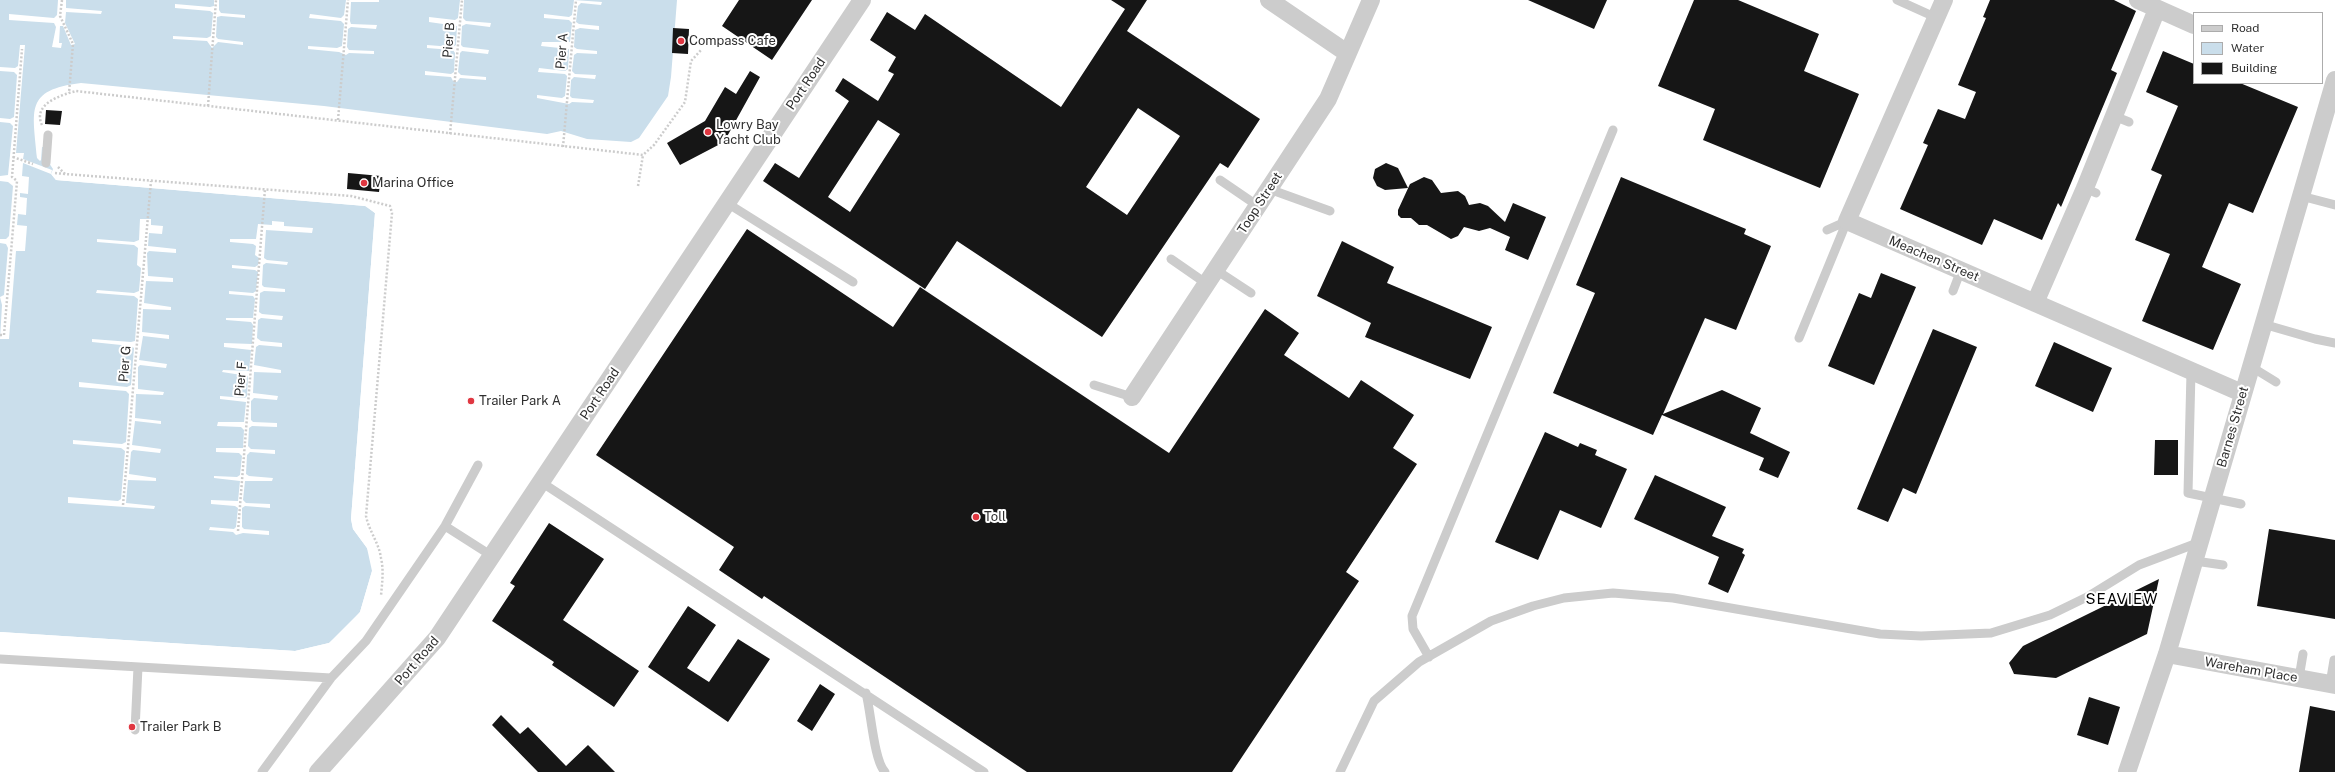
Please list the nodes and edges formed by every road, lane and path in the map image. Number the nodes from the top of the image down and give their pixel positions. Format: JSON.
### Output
{"nodes":[{"id":1,"x":62,"y":0,"type":"edge"},
{"id":2,"x":216,"y":0,"type":"edge"},
{"id":3,"x":348,"y":0,"type":"edge"},
{"id":4,"x":462,"y":0,"type":"edge"},
{"id":5,"x":576,"y":0,"type":"edge"},
{"id":6,"x":862,"y":0,"type":"edge"},
{"id":7,"x":1269,"y":0,"type":"edge"},
{"id":8,"x":1371,"y":0,"type":"edge"},
{"id":9,"x":1897,"y":0,"type":"edge"},
{"id":10,"x":1944,"y":0,"type":"edge"},
{"id":11,"x":2138,"y":0,"type":"edge"},
{"id":12,"x":2156,"y":9,"type":"junction"},
{"id":13,"x":1937,"y":18,"type":"junction"},
{"id":14,"x":2193,"y":25,"type":"edge"},
{"id":15,"x":22,"y":49,"type":"dead end"},
{"id":16,"x":702,"y":49,"type":"dead end"},
{"id":17,"x":1347,"y":53,"type":"junction"},
{"id":18,"x":2330,"y":81,"type":"edge"},
{"id":19,"x":69,"y":93,"type":"junction"},
{"id":20,"x":208,"y":106,"type":"junction"},
{"id":21,"x":338,"y":120,"type":"junction"},
{"id":22,"x":1613,"y":130,"type":"dead end"},
{"id":23,"x":46,"y":131,"type":"joint"},
{"id":24,"x":450,"y":134,"type":"junction"},
{"id":25,"x":563,"y":147,"type":"junction"},
{"id":26,"x":643,"y":155,"type":"junction"},
{"id":27,"x":13,"y":157,"type":"junction"},
{"id":28,"x":17,"y":158,"type":"dead end"},
{"id":29,"x":46,"y":163,"type":"dead end"},
{"id":30,"x":56,"y":164,"type":"dead end"},
{"id":31,"x":52,"y":172,"type":"dead end"},
{"id":32,"x":65,"y":174,"type":"junction"},
{"id":33,"x":1220,"y":180,"type":"dead end"},
{"id":34,"x":151,"y":181,"type":"junction"},
{"id":35,"x":638,"y":186,"type":"dead end"},
{"id":36,"x":265,"y":189,"type":"junction"},
{"id":37,"x":1269,"y":189,"type":"junction"},
{"id":38,"x":2301,"y":196,"type":"junction"},
{"id":39,"x":727,"y":203,"type":"junction"},
{"id":40,"x":2335,"y":205,"type":"edge"},
{"id":41,"x":1258,"y":206,"type":"junction"},
{"id":42,"x":1330,"y":211,"type":"dead end"},
{"id":43,"x":1847,"y":221,"type":"junction"},
{"id":44,"x":1828,"y":230,"type":"dead end"},
{"id":45,"x":1171,"y":259,"type":"dead end"},
{"id":46,"x":1961,"y":270,"type":"junction"},
{"id":47,"x":1211,"y":277,"type":"junction"},
{"id":48,"x":853,"y":282,"type":"dead end"},
{"id":49,"x":1953,"y":290,"type":"dead end"},
{"id":50,"x":1251,"y":293,"type":"dead end"},
{"id":51,"x":2035,"y":303,"type":"junction"},
{"id":52,"x":2263,"y":324,"type":"junction"},
{"id":53,"x":0,"y":335,"type":"edge"},
{"id":54,"x":1799,"y":338,"type":"dead end"},
{"id":55,"x":2335,"y":343,"type":"edge"},
{"id":56,"x":2250,"y":366,"type":"junction"},
{"id":57,"x":2190,"y":372,"type":"junction"},
{"id":58,"x":2276,"y":382,"type":"dead end"},
{"id":59,"x":1094,"y":385,"type":"dead end"},
{"id":60,"x":2242,"y":393,"type":"junction"},
{"id":61,"x":1132,"y":397,"type":"joint"},
{"id":62,"x":478,"y":465,"type":"dead end"},
{"id":63,"x":541,"y":482,"type":"junction"},
{"id":64,"x":2212,"y":500,"type":"junction"},
{"id":65,"x":2241,"y":504,"type":"dead end"},
{"id":66,"x":123,"y":505,"type":"dead end"},
{"id":67,"x":445,"y":526,"type":"junction"},
{"id":68,"x":238,"y":531,"type":"dead end"},
{"id":69,"x":2200,"y":542,"type":"junction"},
{"id":70,"x":492,"y":556,"type":"junction"},
{"id":71,"x":2195,"y":561,"type":"junction"},
{"id":72,"x":2223,"y":565,"type":"dead end"},
{"id":73,"x":379,"y":622,"type":"junction"},
{"id":74,"x":2168,"y":654,"type":"junction"},
{"id":75,"x":2303,"y":654,"type":"dead end"},
{"id":76,"x":1428,"y":657,"type":"junction"},
{"id":77,"x":0,"y":659,"type":"edge"},
{"id":78,"x":2334,"y":660,"type":"dead end"},
{"id":79,"x":138,"y":667,"type":"junction"},
{"id":80,"x":331,"y":678,"type":"junction"},
{"id":81,"x":2298,"y":678,"type":"junction"},
{"id":82,"x":2333,"y":685,"type":"edge"},
{"id":83,"x":866,"y":693,"type":"junction"},
{"id":84,"x":135,"y":730,"type":"dead end"},
{"id":85,"x":262,"y":772,"type":"edge"},
{"id":86,"x":318,"y":772,"type":"edge"},
{"id":87,"x":885,"y":772,"type":"edge"},
{"id":88,"x":984,"y":772,"type":"edge"},
{"id":89,"x":1340,"y":772,"type":"edge"},
{"id":90,"x":2127,"y":772,"type":"edge"}],
"edges":[{"from":1,"to":19,"type":"path"},
{"from":2,"to":20,"type":"path"},
{"from":3,"to":21,"type":"path"},
{"from":4,"to":24,"type":"path","name":"Pier B"},
{"from":5,"to":25,"type":"path","name":"Pier A"},
{"from":6,"to":39,"type":"street","name":"Port Road"},
{"from":7,"to":17,"type":"street"},
{"from":8,"to":17,"type":"street","name":"Toop Street"},
{"from":9,"to":13,"type":"lane"},
{"from":10,"to":13,"type":"street"},
{"from":11,"to":12,"type":"street"},
{"from":12,"to":14,"type":"street"},
{"from":12,"to":51,"type":"street"},
{"from":13,"to":43,"type":"street"},
{"from":15,"to":27,"type":"path"},
{"from":16,"to":26,"type":"path"},
{"from":17,"to":37,"type":"street","name":"Toop Street"},
{"from":18,"to":38,"type":"street","name":"Barnes Street"},
{"from":19,"to":20,"type":"path"},
{"from":19,"to":23,"type":"path"},
{"from":20,"to":21,"type":"path"},
{"from":21,"to":24,"type":"path"},
{"from":22,"to":76,"type":"lane"},
{"from":23,"to":29,"type":"lane"},
{"from":24,"to":25,"type":"path"},
{"from":25,"to":26,"type":"path"},
{"from":26,"to":35,"type":"path"},
{"from":27,"to":28,"type":"path"},
{"from":27,"to":53,"type":"path"},
{"from":30,"to":32,"type":"path"},
{"from":31,"to":32,"type":"path"},
{"from":32,"to":34,"type":"path"},
{"from":33,"to":41,"type":"lane"},
{"from":34,"to":36,"type":"path"},
{"from":34,"to":66,"type":"path","name":"Pier G"},
{"from":36,"to":68,"type":"path","name":"Pier F"},
{"from":36,"to":73,"type":"path"},
{"from":37,"to":41,"type":"street","name":"Toop Street"},
{"from":37,"to":42,"type":"lane"},
{"from":38,"to":40,"type":"lane"},
{"from":38,"to":52,"type":"street","name":"Barnes Street"},
{"from":39,"to":48,"type":"lane"},
{"from":39,"to":63,"type":"street","name":"Port Road"},
{"from":41,"to":47,"type":"street","name":"Toop Street"},
{"from":43,"to":44,"type":"lane"},
{"from":43,"to":46,"type":"street","name":"Meachen Street"},
{"from":43,"to":54,"type":"lane"},
{"from":45,"to":47,"type":"lane"},
{"from":46,"to":49,"type":"lane"},
{"from":46,"to":51,"type":"street","name":"Meachen Street"},
{"from":47,"to":50,"type":"lane"},
{"from":47,"to":61,"type":"street","name":"Toop Street"},
{"from":51,"to":57,"type":"street","name":"Meachen Street"},
{"from":52,"to":55,"type":"lane"},
{"from":52,"to":56,"type":"street","name":"Barnes Street"},
{"from":56,"to":58,"type":"lane"},
{"from":56,"to":60,"type":"street","name":"Barnes Street"},
{"from":57,"to":60,"type":"street","name":"Meachen Street"},
{"from":57,"to":64,"type":"lane"},
{"from":59,"to":61,"type":"lane"},
{"from":60,"to":64,"type":"street","name":"Barnes Street"},
{"from":62,"to":67,"type":"lane"},
{"from":63,"to":70,"type":"street","name":"Port Road"},
{"from":63,"to":83,"type":"lane"},
{"from":64,"to":65,"type":"lane"},
{"from":64,"to":69,"type":"street","name":"Barnes Street"},
{"from":67,"to":70,"type":"lane"},
{"from":67,"to":73,"type":"lane"},
{"from":69,"to":71,"type":"street","name":"Barnes Street"},
{"from":69,"to":76,"type":"lane"},
{"from":70,"to":86,"type":"street","name":"Port Road"},
{"from":71,"to":72,"type":"lane"},
{"from":71,"to":74,"type":"street","name":"Barnes Street"},
{"from":73,"to":80,"type":"lane"},
{"from":74,"to":81,"type":"street","name":"Wareham Place"},
{"from":74,"to":90,"type":"street","name":"Barnes Street"},
{"from":75,"to":81,"type":"lane"},
{"from":76,"to":89,"type":"lane"},
{"from":77,"to":79,"type":"lane"},
{"from":78,"to":82,"type":"lane"},
{"from":79,"to":80,"type":"lane"},
{"from":79,"to":84,"type":"lane"},
{"from":80,"to":85,"type":"lane"},
{"from":81,"to":82,"type":"street","name":"Wareham Place"},
{"from":83,"to":87,"type":"lane"},
{"from":83,"to":88,"type":"lane"}]}
